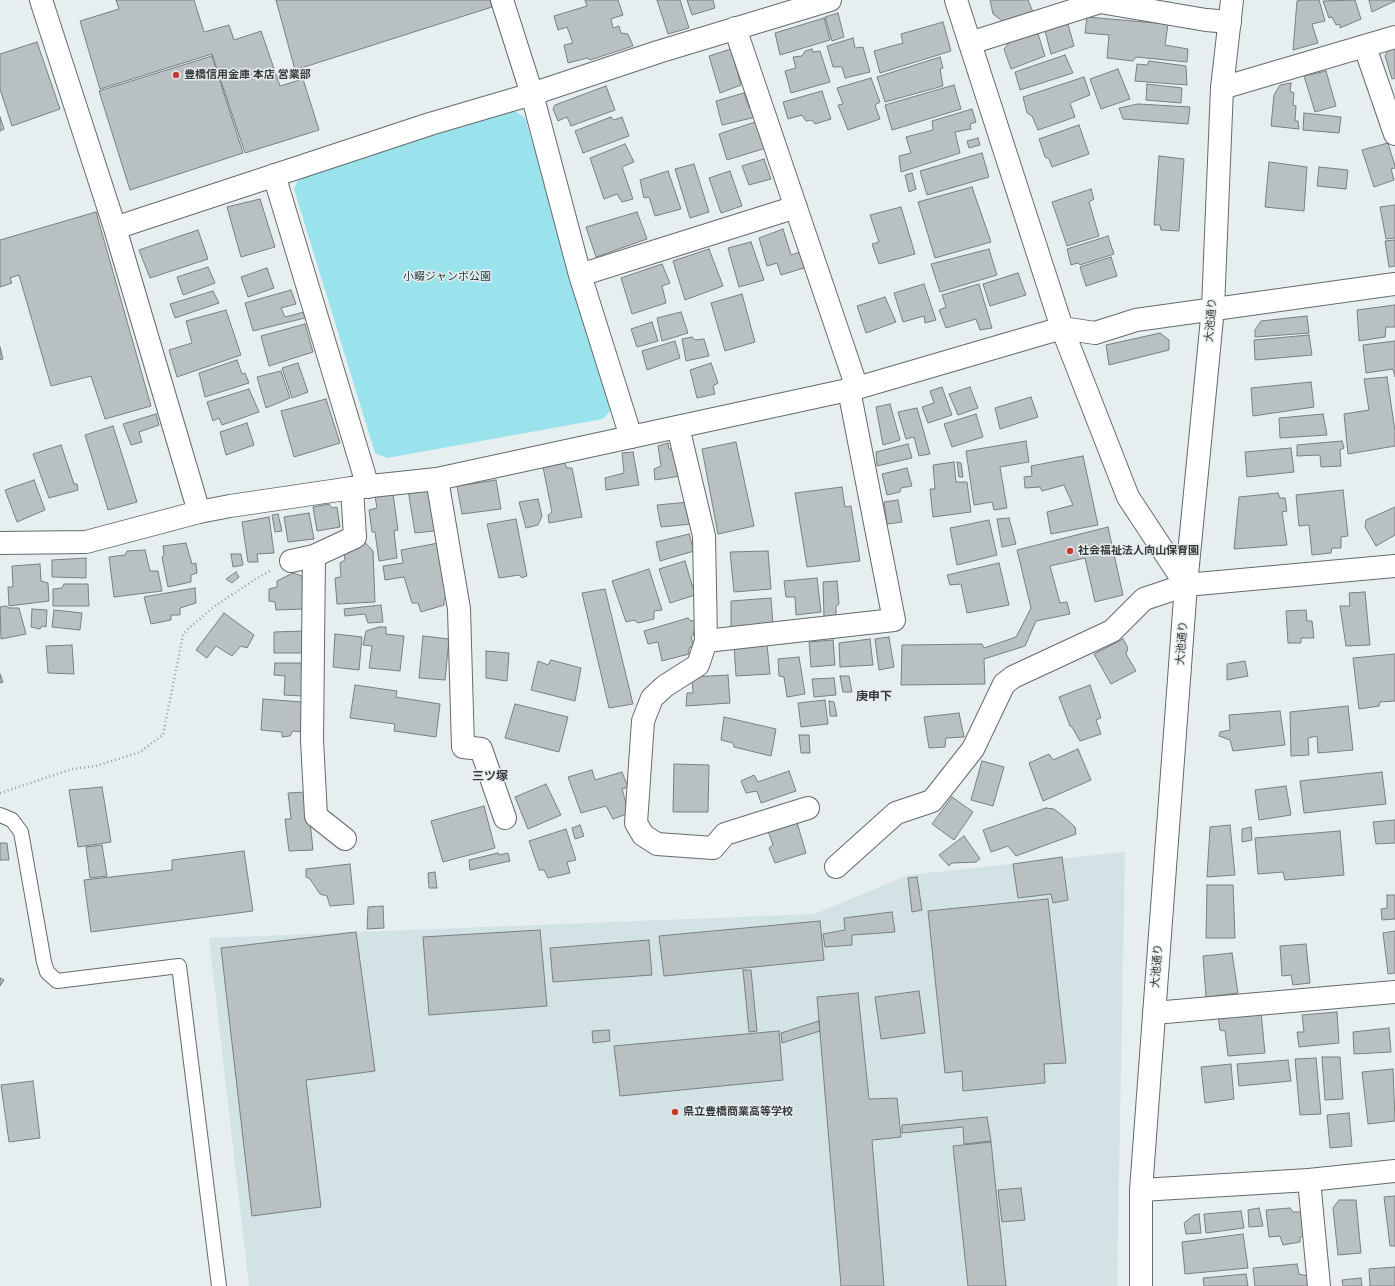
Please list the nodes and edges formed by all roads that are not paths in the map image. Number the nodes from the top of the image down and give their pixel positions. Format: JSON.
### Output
{"nodes":[{"id":1,"x":41,"y":0,"type":"edge"},
{"id":2,"x":502,"y":0,"type":"edge"},
{"id":3,"x":830,"y":0,"type":"edge"},
{"id":4,"x":956,"y":0,"type":"edge"},
{"id":5,"x":1232,"y":0,"type":"edge"},
{"id":6,"x":1230,"y":22,"type":"junction"},
{"id":7,"x":735,"y":28,"type":"junction"},
{"id":8,"x":1395,"y":37,"type":"edge"},
{"id":9,"x":970,"y":43,"type":"junction"},
{"id":10,"x":1366,"y":46,"type":"junction"},
{"id":11,"x":1222,"y":88,"type":"junction"},
{"id":12,"x":532,"y":94,"type":"junction"},
{"id":13,"x":1395,"y":134,"type":"edge"},
{"id":14,"x":274,"y":175,"type":"junction"},
{"id":15,"x":796,"y":207,"type":"junction"},
{"id":16,"x":115,"y":228,"type":"junction"},
{"id":17,"x":580,"y":275,"type":"junction"},
{"id":18,"x":1395,"y":284,"type":"edge"},
{"id":19,"x":1213,"y":308,"type":"junction"},
{"id":20,"x":1062,"y":328,"type":"junction"},
{"id":21,"x":853,"y":389,"type":"junction"},
{"id":22,"x":678,"y":427,"type":"junction"},
{"id":23,"x":631,"y":437,"type":"junction"},
{"id":24,"x":437,"y":479,"type":"junction"},
{"id":25,"x":360,"y":487,"type":"junction"},
{"id":26,"x":199,"y":512,"type":"junction"},
{"id":27,"x":0,"y":543,"type":"edge"},
{"id":28,"x":314,"y":556,"type":"junction"},
{"id":29,"x":291,"y":561,"type":"road end"},
{"id":30,"x":1395,"y":566,"type":"edge"},
{"id":31,"x":1186,"y":585,"type":"junction"},
{"id":32,"x":706,"y":641,"type":"junction"},
{"id":33,"x":808,"y":808,"type":"dead end"},
{"id":34,"x":0,"y":815,"type":"edge"},
{"id":35,"x":506,"y":818,"type":"dead end"},
{"id":36,"x":345,"y":838,"type":"dead end"},
{"id":37,"x":836,"y":867,"type":"dead end"},
{"id":38,"x":1395,"y":992,"type":"edge"},
{"id":39,"x":1154,"y":1013,"type":"junction"},
{"id":40,"x":1395,"y":1171,"type":"edge"},
{"id":41,"x":1309,"y":1180,"type":"junction"},
{"id":42,"x":1141,"y":1190,"type":"junction"},
{"id":43,"x":219,"y":1286,"type":"edge"},
{"id":44,"x":1141,"y":1286,"type":"edge"},
{"id":45,"x":1319,"y":1286,"type":"edge"}],
"edges":[{"from":1,"to":16,"type":"street"},
{"from":2,"to":12,"type":"street"},
{"from":3,"to":7,"type":"street"},
{"from":4,"to":9,"type":"street"},
{"from":5,"to":6,"type":"street","name":"大池通り"},
{"from":6,"to":9,"type":"street"},
{"from":6,"to":11,"type":"street","name":"大池通り"},
{"from":7,"to":12,"type":"street"},
{"from":7,"to":15,"type":"street"},
{"from":8,"to":10,"type":"street"},
{"from":9,"to":20,"type":"street"},
{"from":10,"to":11,"type":"street"},
{"from":10,"to":13,"type":"street"},
{"from":11,"to":19,"type":"street","name":"大池通り"},
{"from":12,"to":14,"type":"street"},
{"from":12,"to":17,"type":"street"},
{"from":14,"to":16,"type":"street"},
{"from":14,"to":25,"type":"street"},
{"from":15,"to":17,"type":"street"},
{"from":15,"to":21,"type":"street"},
{"from":16,"to":26,"type":"street"},
{"from":17,"to":23,"type":"street"},
{"from":18,"to":19,"type":"street"},
{"from":19,"to":20,"type":"street"},
{"from":19,"to":31,"type":"street","name":"大池通り"},
{"from":20,"to":21,"type":"street"},
{"from":20,"to":31,"type":"street"},
{"from":21,"to":22,"type":"street"},
{"from":21,"to":32,"type":"street"},
{"from":22,"to":23,"type":"street"},
{"from":22,"to":32,"type":"street"},
{"from":23,"to":24,"type":"street"},
{"from":24,"to":25,"type":"street"},
{"from":24,"to":35,"type":"street"},
{"from":25,"to":26,"type":"street"},
{"from":25,"to":28,"type":"street"},
{"from":26,"to":27,"type":"street"},
{"from":28,"to":29,"type":"street"},
{"from":28,"to":36,"type":"street"},
{"from":30,"to":31,"type":"street"},
{"from":31,"to":37,"type":"street"},
{"from":31,"to":39,"type":"street","name":"大池通り"},
{"from":32,"to":33,"type":"street"},
{"from":34,"to":43,"type":"lane"},
{"from":38,"to":39,"type":"street"},
{"from":39,"to":42,"type":"street","name":"大池通り"},
{"from":40,"to":41,"type":"street"},
{"from":41,"to":42,"type":"street"},
{"from":41,"to":45,"type":"street"},
{"from":42,"to":44,"type":"street","name":"大池通り"}]}
